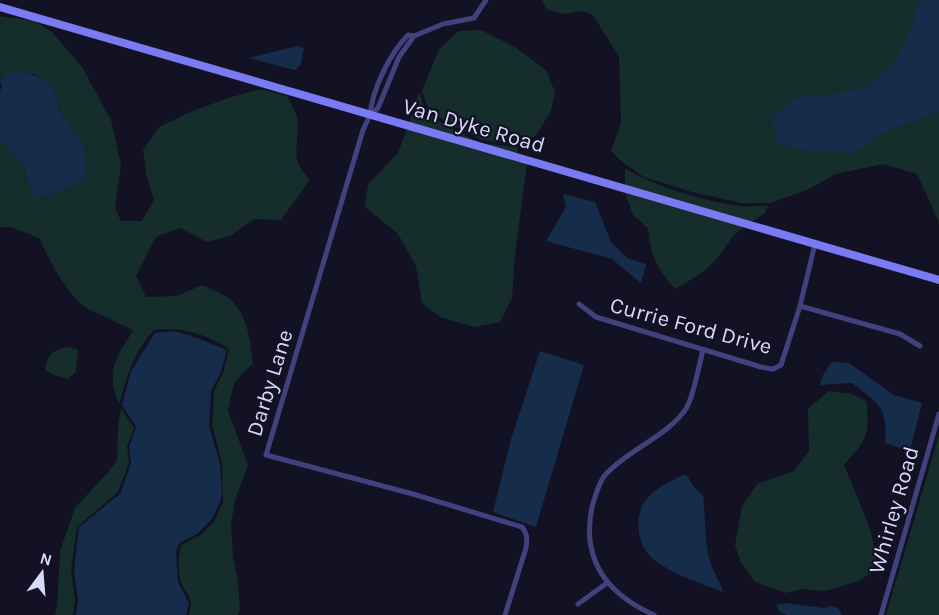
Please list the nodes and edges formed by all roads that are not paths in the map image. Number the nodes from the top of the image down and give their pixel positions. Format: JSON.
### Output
{"nodes":[{"id":1,"x":486,"y":0,"type":"edge"},
{"id":2,"x":0,"y":7,"type":"edge"},
{"id":3,"x":370,"y":115,"type":"junction"},
{"id":4,"x":815,"y":244,"type":"junction"},
{"id":5,"x":939,"y":280,"type":"edge"},
{"id":6,"x":579,"y":304,"type":"dead end"},
{"id":7,"x":800,"y":306,"type":"junction"},
{"id":8,"x":920,"y":346,"type":"dead end"},
{"id":9,"x":703,"y":350,"type":"junction"},
{"id":10,"x":939,"y":414,"type":"edge"},
{"id":11,"x":607,"y":583,"type":"junction"},
{"id":12,"x":578,"y":604,"type":"dead end"},
{"id":13,"x":505,"y":615,"type":"edge"},
{"id":14,"x":654,"y":615,"type":"edge"},
{"id":15,"x":881,"y":615,"type":"edge"}],
"edges":[{"from":1,"to":3,"type":"street"},
{"from":2,"to":3,"type":"main road","name":"Van Dyke Road"},
{"from":3,"to":4,"type":"main road","name":"Van Dyke Road"},
{"from":3,"to":13,"type":"street","name":"Darby Lane"},
{"from":4,"to":5,"type":"main road","name":"Van Dyke Road"},
{"from":4,"to":7,"type":"street","name":"Currie Ford Drive"},
{"from":6,"to":9,"type":"street","name":"Currie Ford Drive"},
{"from":7,"to":8,"type":"street"},
{"from":7,"to":9,"type":"street","name":"Currie Ford Drive"},
{"from":9,"to":11,"type":"street"},
{"from":10,"to":15,"type":"street","name":"Whirley Road"},
{"from":11,"to":12,"type":"street"},
{"from":11,"to":14,"type":"street"}]}
